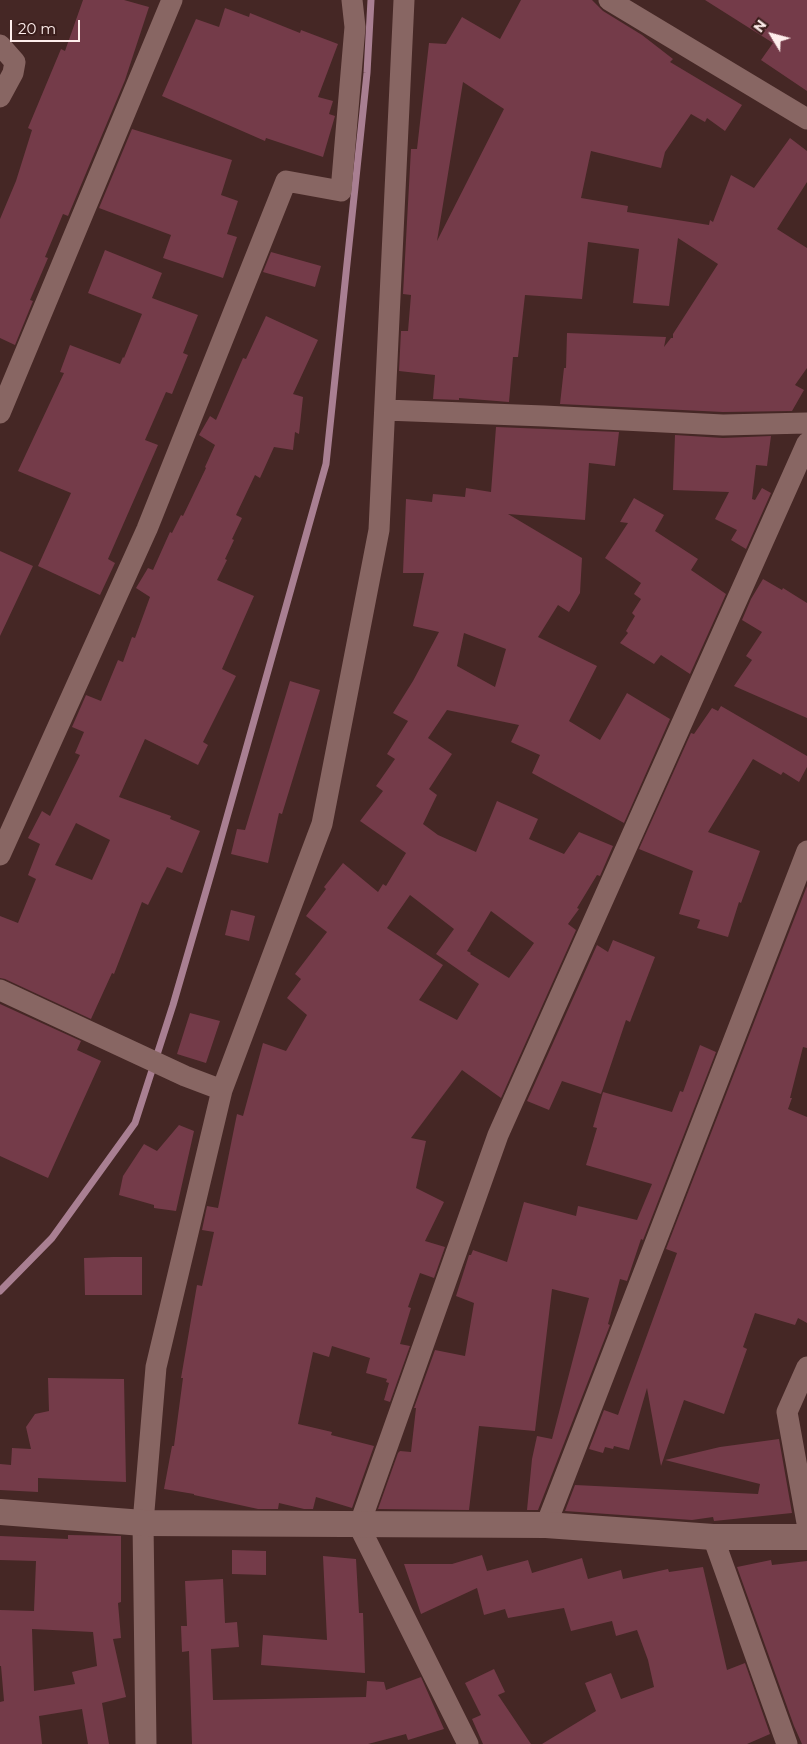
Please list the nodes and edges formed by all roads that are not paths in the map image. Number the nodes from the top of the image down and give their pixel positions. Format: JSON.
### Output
{"nodes":[{"id":1,"x":172,"y":0,"type":"edge"},
{"id":2,"x":352,"y":0,"type":"edge"},
{"id":3,"x":404,"y":0,"type":"edge"},
{"id":4,"x":609,"y":0,"type":"edge"},
{"id":5,"x":0,"y":45,"type":"edge"},
{"id":6,"x":0,"y":97,"type":"edge"},
{"id":7,"x":807,"y":119,"type":"edge"},
{"id":8,"x":385,"y":410,"type":"junction"},
{"id":9,"x":0,"y":413,"type":"edge"},
{"id":10,"x":807,"y":423,"type":"edge"},
{"id":11,"x":807,"y":443,"type":"edge"},
{"id":12,"x":807,"y":851,"type":"edge"},
{"id":13,"x":0,"y":855,"type":"edge"},
{"id":14,"x":0,"y":990,"type":"edge"},
{"id":15,"x":222,"y":1090,"type":"junction"},
{"id":16,"x":807,"y":1366,"type":"edge"},
{"id":17,"x":0,"y":1512,"type":"edge"},
{"id":18,"x":143,"y":1523,"type":"junction"},
{"id":19,"x":807,"y":1523,"type":"edge"},
{"id":20,"x":546,"y":1525,"type":"junction"},
{"id":21,"x":359,"y":1526,"type":"junction"},
{"id":22,"x":713,"y":1537,"type":"junction"},
{"id":23,"x":807,"y":1537,"type":"edge"},
{"id":24,"x":146,"y":1744,"type":"edge"},
{"id":25,"x":468,"y":1744,"type":"edge"},
{"id":26,"x":788,"y":1744,"type":"edge"}],
"edges":[{"from":1,"to":9,"type":"street"},
{"from":2,"to":13,"type":"street"},
{"from":3,"to":8,"type":"street"},
{"from":4,"to":7,"type":"street"},
{"from":5,"to":6,"type":"street"},
{"from":8,"to":10,"type":"street"},
{"from":8,"to":15,"type":"street"},
{"from":11,"to":21,"type":"street"},
{"from":12,"to":20,"type":"street"},
{"from":14,"to":15,"type":"street"},
{"from":15,"to":18,"type":"street"},
{"from":16,"to":19,"type":"street"},
{"from":17,"to":18,"type":"street"},
{"from":18,"to":21,"type":"street"},
{"from":18,"to":24,"type":"street"},
{"from":20,"to":21,"type":"street"},
{"from":20,"to":22,"type":"street"},
{"from":21,"to":25,"type":"street"},
{"from":22,"to":23,"type":"street"},
{"from":22,"to":26,"type":"street"}]}
